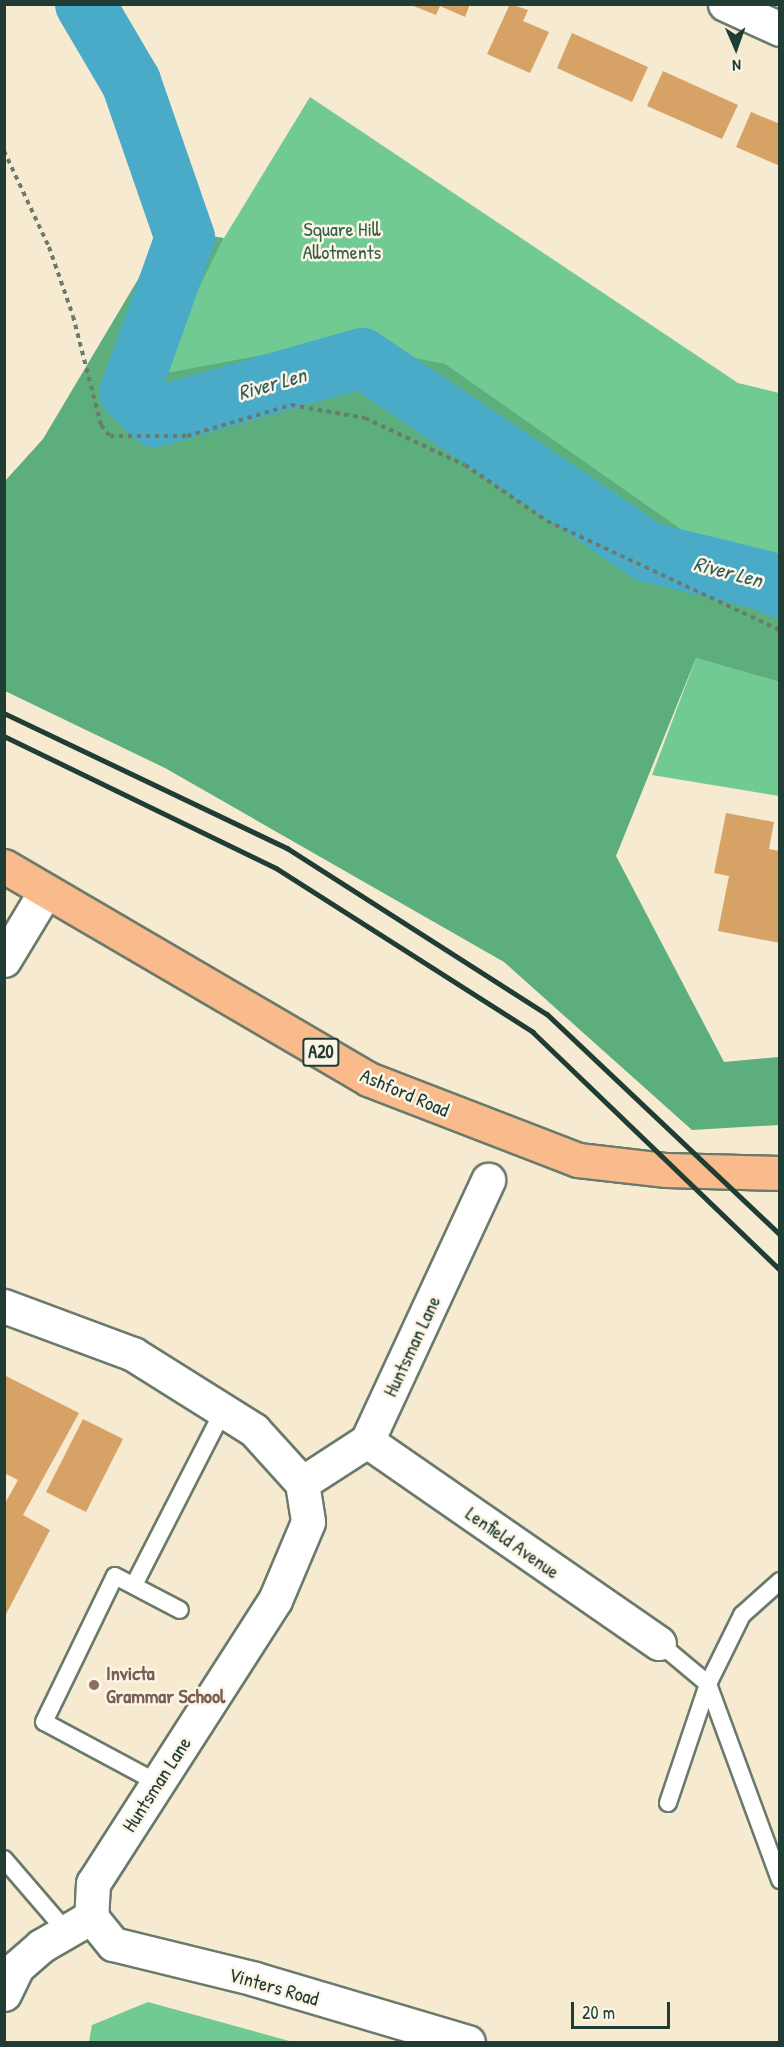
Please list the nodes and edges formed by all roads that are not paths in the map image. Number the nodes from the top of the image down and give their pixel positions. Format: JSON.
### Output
{"nodes":[{"id":1,"x":725,"y":4,"type":"edge"},
{"id":2,"x":780,"y":29,"type":"edge"},
{"id":3,"x":4,"y":866,"type":"edge"},
{"id":4,"x":45,"y":892,"type":"junction"},
{"id":5,"x":4,"y":960,"type":"edge"},
{"id":6,"x":780,"y":1173,"type":"edge"},
{"id":7,"x":488,"y":1180,"type":"dead end"},
{"id":8,"x":4,"y":1306,"type":"edge"},
{"id":9,"x":223,"y":1411,"type":"junction"},
{"id":10,"x":367,"y":1441,"type":"junction"},
{"id":11,"x":302,"y":1483,"type":"junction"},
{"id":12,"x":780,"y":1581,"type":"edge"},
{"id":13,"x":134,"y":1586,"type":"junction"},
{"id":14,"x":180,"y":1610,"type":"dead end"},
{"id":15,"x":659,"y":1643,"type":"joint"},
{"id":16,"x":708,"y":1683,"type":"junction"},
{"id":17,"x":158,"y":1783,"type":"junction"},
{"id":18,"x":668,"y":1803,"type":"dead end"},
{"id":19,"x":4,"y":1859,"type":"edge"},
{"id":20,"x":780,"y":1880,"type":"edge"},
{"id":21,"x":78,"y":1924,"type":"junction"},
{"id":22,"x":4,"y":1994,"type":"edge"},
{"id":23,"x":448,"y":2040,"type":"edge"}],
"edges":[{"from":1,"to":2,"type":"street"},
{"from":3,"to":4,"type":"main road","name":"Ashford Road","number":"A20"},
{"from":4,"to":5,"type":"street"},
{"from":4,"to":6,"type":"main road","name":"Ashford Road","number":"A20"},
{"from":7,"to":10,"type":"street","name":"Huntsman Lane"},
{"from":8,"to":9,"type":"street"},
{"from":9,"to":11,"type":"street"},
{"from":9,"to":13,"type":"lane"},
{"from":10,"to":11,"type":"street"},
{"from":10,"to":15,"type":"street","name":"Lenfield Avenue"},
{"from":11,"to":17,"type":"street","name":"Huntsman Lane"},
{"from":12,"to":16,"type":"lane"},
{"from":13,"to":14,"type":"lane"},
{"from":13,"to":17,"type":"lane"},
{"from":15,"to":16,"type":"lane"},
{"from":16,"to":18,"type":"lane"},
{"from":16,"to":20,"type":"lane"},
{"from":17,"to":21,"type":"street","name":"Huntsman Lane"},
{"from":19,"to":21,"type":"lane"},
{"from":21,"to":22,"type":"street"},
{"from":21,"to":23,"type":"street","name":"Vinters Road"}]}
